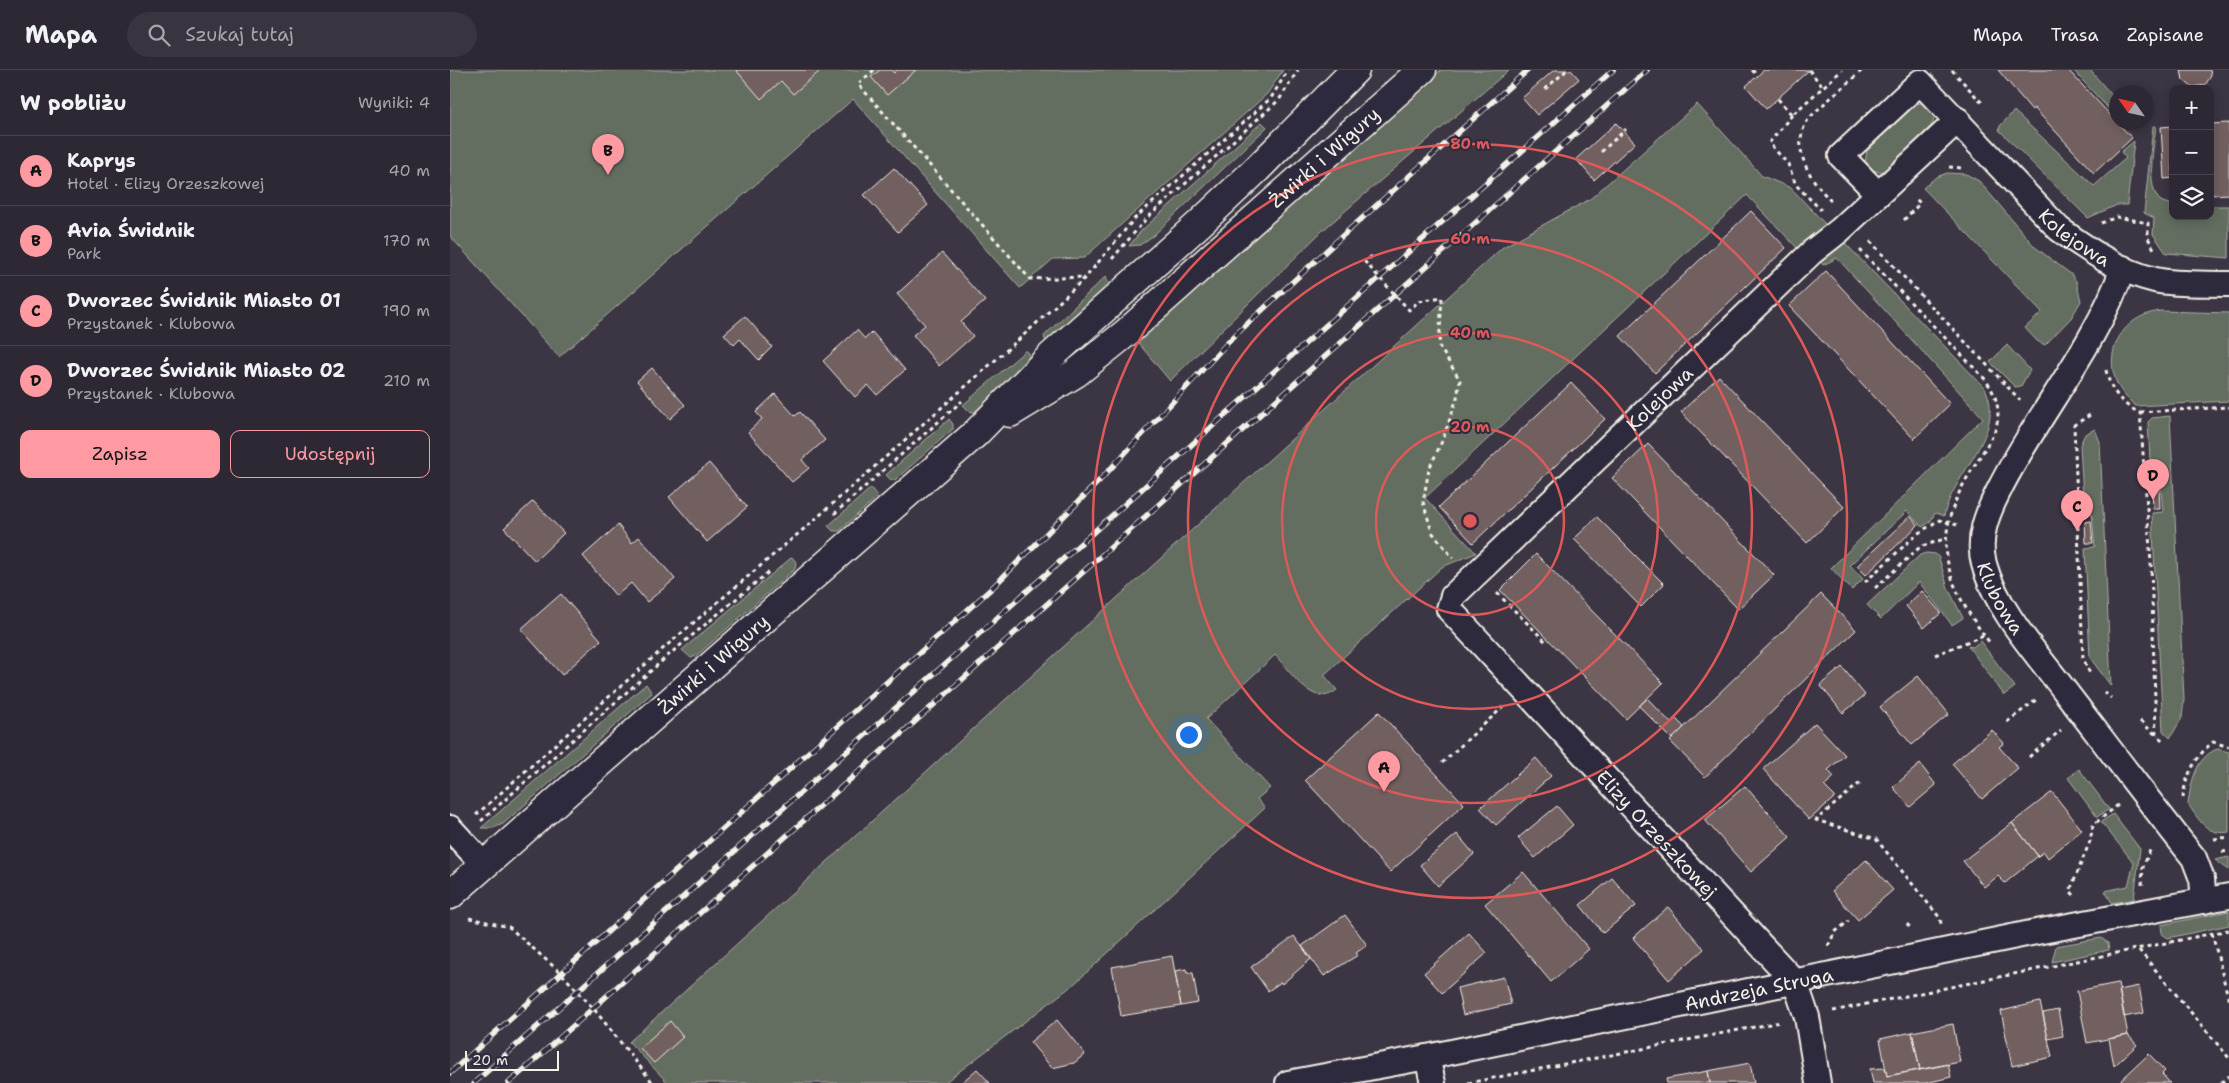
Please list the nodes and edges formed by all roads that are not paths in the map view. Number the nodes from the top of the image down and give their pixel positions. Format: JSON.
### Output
{"nodes":[{"id":1,"x":1355,"y":70,"type":"edge"},
{"id":2,"x":1422,"y":70,"type":"edge"},
{"id":3,"x":1958,"y":120,"type":"junction"},
{"id":4,"x":1878,"y":194,"type":"junction"},
{"id":5,"x":2123,"y":268,"type":"junction"},
{"id":6,"x":2229,"y":284,"type":"edge"},
{"id":7,"x":976,"y":433,"type":"junction"},
{"id":8,"x":1449,"y":609,"type":"joint"},
{"id":9,"x":455,"y":833,"type":"edge"},
{"id":10,"x":484,"y":866,"type":"junction"},
{"id":11,"x":2229,"y":896,"type":"edge"},
{"id":12,"x":2204,"y":901,"type":"junction"},
{"id":13,"x":456,"y":906,"type":"edge"},
{"id":14,"x":1795,"y":982,"type":"junction"},
{"id":15,"x":1427,"y":1056,"type":"junction"},
{"id":16,"x":1288,"y":1083,"type":"edge"},
{"id":17,"x":1433,"y":1083,"type":"edge"},
{"id":18,"x":1818,"y":1083,"type":"edge"}],
"edges":[{"from":1,"to":7,"type":"main road","name":"Żwirki i Wigury"},
{"from":2,"to":7,"type":"main road","name":"Żwirki i Wigury"},
{"from":3,"to":4,"type":"street","name":"Kolejowa"},
{"from":3,"to":4,"type":"street","name":"Kolejowa"},
{"from":3,"to":5,"type":"street","name":"Kolejowa"},
{"from":4,"to":8,"type":"street","name":"Kolejowa"},
{"from":5,"to":6,"type":"street","name":"Kolejowa"},
{"from":5,"to":12,"type":"street","name":"Klubowa"},
{"from":7,"to":10,"type":"main road","name":"Żwirki i Wigury"},
{"from":8,"to":14,"type":"street","name":"Elizy Orzeszkowej"},
{"from":9,"to":10,"type":"street"},
{"from":10,"to":13,"type":"main road","name":"Żwirki i Wigury"},
{"from":11,"to":12,"type":"street","name":"Andrzeja Struga"},
{"from":12,"to":14,"type":"street","name":"Andrzeja Struga"},
{"from":14,"to":15,"type":"street","name":"Andrzeja Struga"},
{"from":14,"to":18,"type":"street","name":"Elizy Orzeszkowej"},
{"from":15,"to":16,"type":"street","name":"Andrzeja Struga"},
{"from":15,"to":17,"type":"street"}]}
